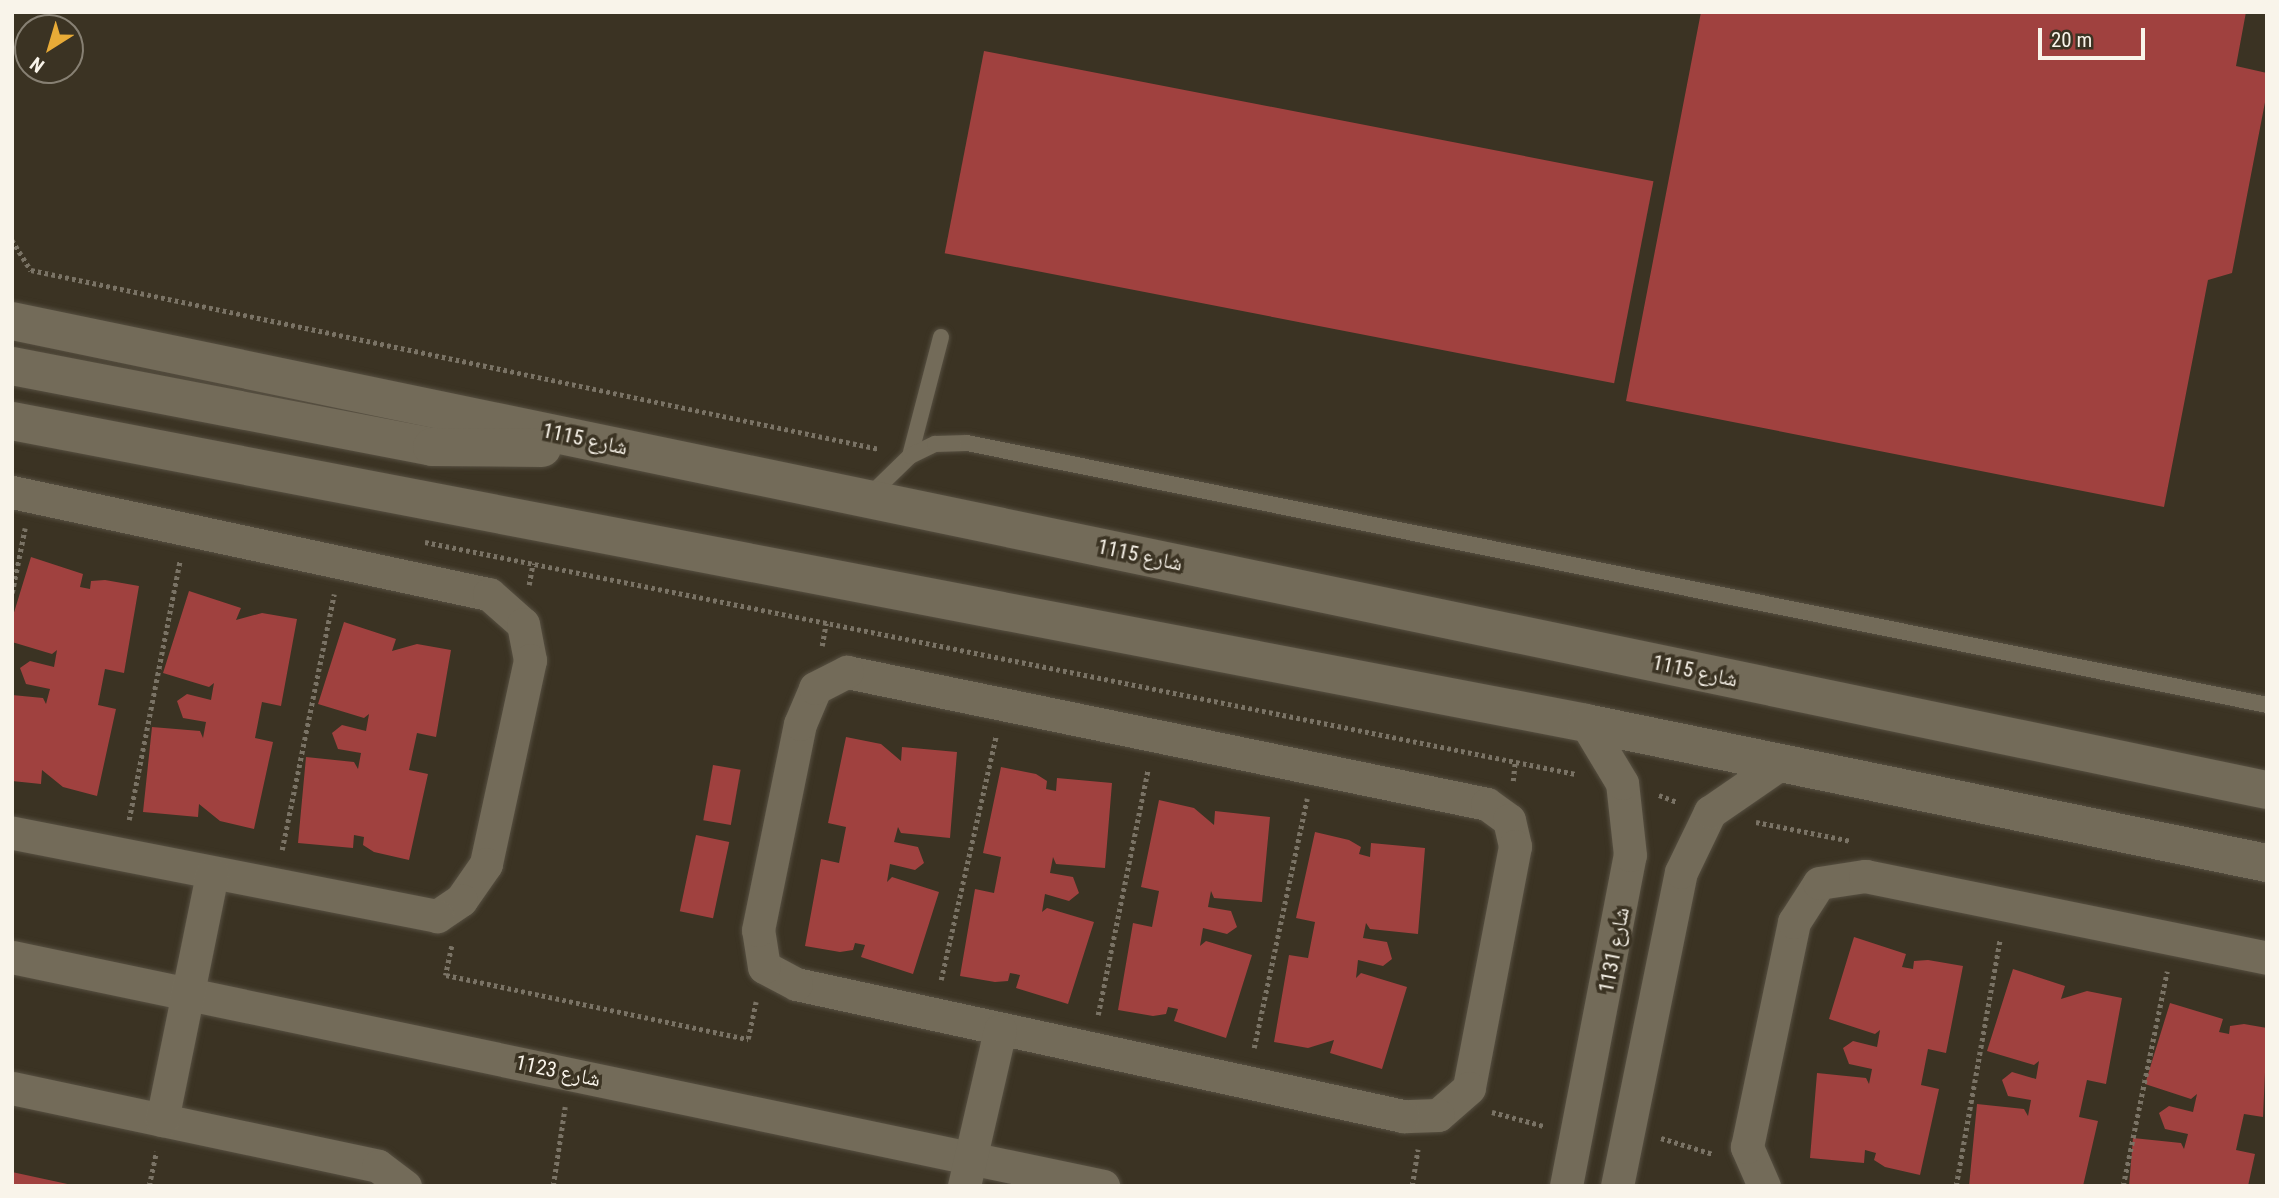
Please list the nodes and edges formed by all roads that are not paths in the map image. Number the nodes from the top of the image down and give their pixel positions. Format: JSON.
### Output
{"nodes":[{"id":1,"x":12,"y":297,"type":"edge"},
{"id":2,"x":12,"y":321,"type":"edge"},
{"id":3,"x":942,"y":337,"type":"dead end"},
{"id":4,"x":117,"y":342,"type":"junction"},
{"id":5,"x":12,"y":366,"type":"edge"},
{"id":6,"x":12,"y":421,"type":"edge"},
{"id":7,"x":632,"y":449,"type":"junction"},
{"id":8,"x":911,"y":456,"type":"junction"},
{"id":9,"x":22,"y":494,"type":"edge"},
{"id":10,"x":867,"y":498,"type":"junction"},
{"id":11,"x":2267,"y":705,"type":"edge"},
{"id":12,"x":1586,"y":723,"type":"junction"},
{"id":13,"x":1781,"y":763,"type":"junction"},
{"id":14,"x":2267,"y":790,"type":"edge"},
{"id":15,"x":12,"y":833,"type":"edge"},
{"id":16,"x":2267,"y":863,"type":"edge"},
{"id":17,"x":212,"y":874,"type":"junction"},
{"id":18,"x":12,"y":957,"type":"edge"},
{"id":19,"x":2267,"y":958,"type":"edge"},
{"id":20,"x":188,"y":994,"type":"junction"},
{"id":21,"x":1000,"y":1030,"type":"junction"},
{"id":22,"x":12,"y":1088,"type":"edge"},
{"id":23,"x":162,"y":1120,"type":"junction"},
{"id":24,"x":967,"y":1171,"type":"edge"},
{"id":25,"x":405,"y":1186,"type":"edge"},
{"id":26,"x":1104,"y":1186,"type":"edge"},
{"id":27,"x":1566,"y":1186,"type":"edge"},
{"id":28,"x":1617,"y":1186,"type":"edge"},
{"id":29,"x":1764,"y":1186,"type":"edge"}],
"edges":[{"from":1,"to":4,"type":"street"},
{"from":2,"to":4,"type":"street","name":"شارع 1115"},
{"from":3,"to":8,"type":"lane"},
{"from":4,"to":7,"type":"street","name":"شارع 1115"},
{"from":5,"to":7,"type":"street"},
{"from":6,"to":12,"type":"street"},
{"from":7,"to":10,"type":"street","name":"شارع 1115"},
{"from":8,"to":10,"type":"lane"},
{"from":8,"to":11,"type":"lane"},
{"from":9,"to":17,"type":"street"},
{"from":10,"to":14,"type":"street","name":"شارع 1115"},
{"from":12,"to":13,"type":"street"},
{"from":12,"to":27,"type":"street","name":"شارع 1131"},
{"from":13,"to":16,"type":"street"},
{"from":13,"to":28,"type":"street"},
{"from":15,"to":17,"type":"street"},
{"from":17,"to":20,"type":"street"},
{"from":18,"to":20,"type":"street","name":"شارع 1123"},
{"from":19,"to":29,"type":"street"},
{"from":20,"to":23,"type":"street"},
{"from":20,"to":24,"type":"street","name":"شارع 1123"},
{"from":21,"to":21,"type":"street"},
{"from":21,"to":24,"type":"street"},
{"from":22,"to":23,"type":"street"},
{"from":23,"to":25,"type":"street"},
{"from":24,"to":26,"type":"street","name":"شارع 1123"}]}
